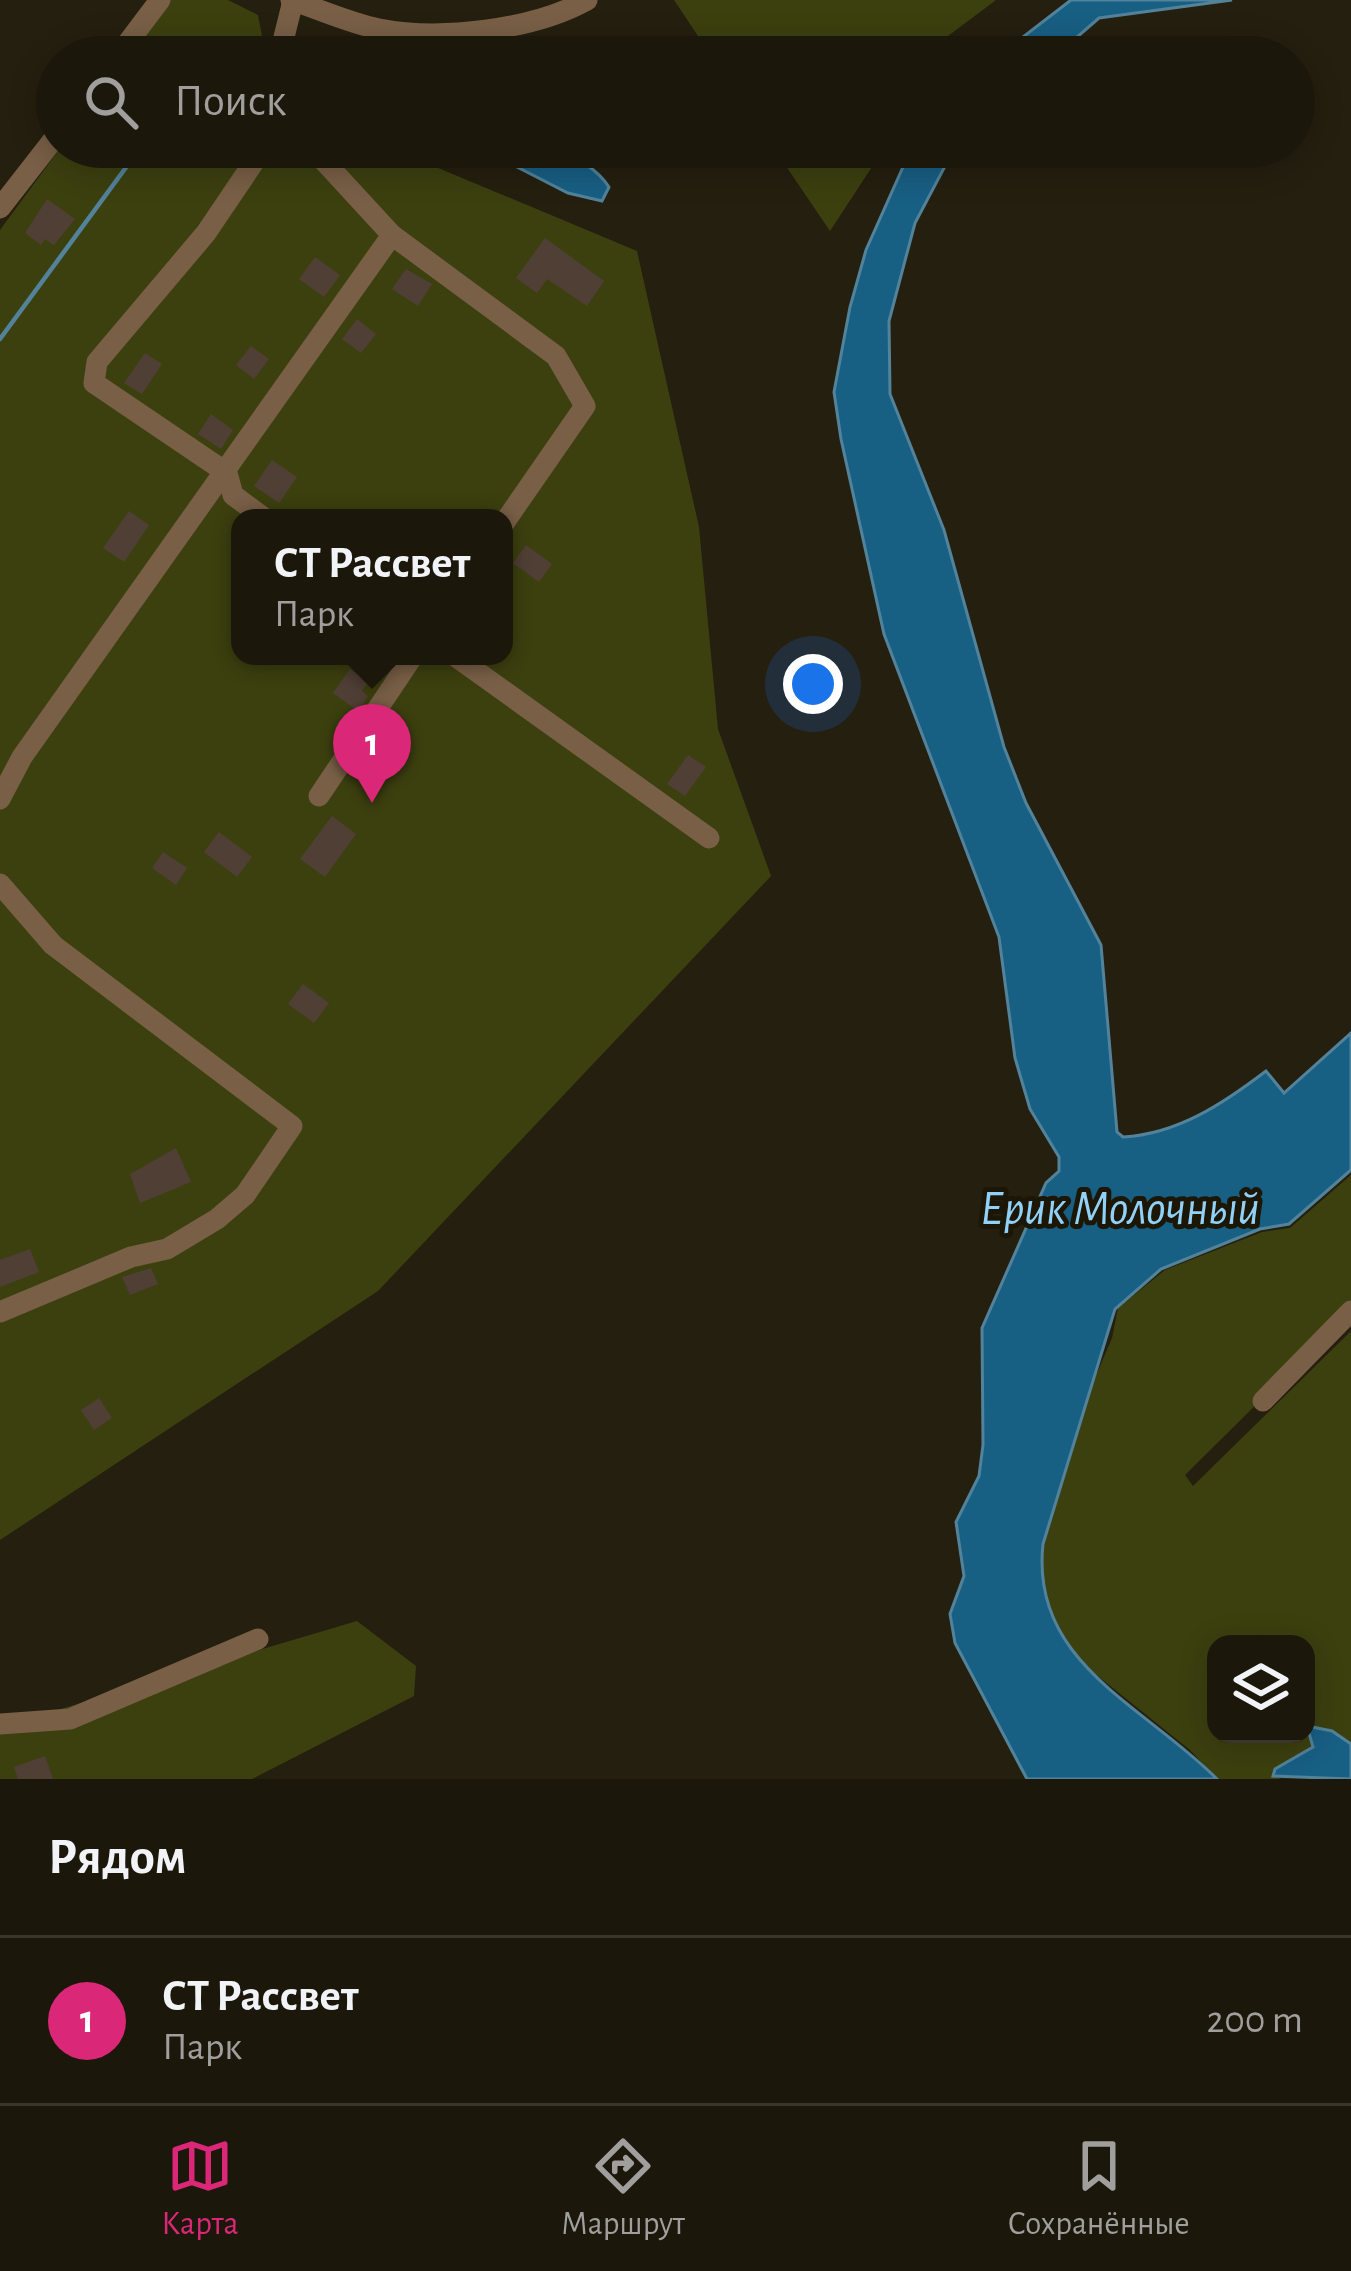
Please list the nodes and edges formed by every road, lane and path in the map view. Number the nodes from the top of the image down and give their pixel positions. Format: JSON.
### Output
{"nodes":[{"id":1,"x":160,"y":0,"type":"edge"},
{"id":2,"x":292,"y":0,"type":"edge"},
{"id":3,"x":587,"y":0,"type":"edge"},
{"id":4,"x":133,"y":36,"type":"edge"},
{"id":5,"x":284,"y":36,"type":"edge"},
{"id":6,"x":36,"y":162,"type":"edge"},
{"id":7,"x":250,"y":168,"type":"edge"},
{"id":8,"x":330,"y":168,"type":"edge"},
{"id":9,"x":0,"y":208,"type":"edge"},
{"id":10,"x":392,"y":235,"type":"junction"},
{"id":11,"x":227,"y":472,"type":"junction"},
{"id":12,"x":251,"y":509,"type":"edge"},
{"id":13,"x":513,"y":510,"type":"edge"},
{"id":14,"x":406,"y":665,"type":"edge"},
{"id":15,"x":468,"y":665,"type":"edge"},
{"id":16,"x":319,"y":796,"type":"dead end"},
{"id":17,"x":0,"y":800,"type":"edge"},
{"id":18,"x":710,"y":838,"type":"dead end"},
{"id":19,"x":0,"y":884,"type":"edge"},
{"id":20,"x":0,"y":1312,"type":"edge"},
{"id":21,"x":1351,"y":1312,"type":"edge"},
{"id":22,"x":1263,"y":1401,"type":"dead end"},
{"id":23,"x":258,"y":1640,"type":"dead end"},
{"id":24,"x":0,"y":1724,"type":"edge"}],
"edges":[{"from":1,"to":4,"type":"street"},
{"from":2,"to":3,"type":"street"},
{"from":2,"to":5,"type":"street"},
{"from":6,"to":9,"type":"street"},
{"from":7,"to":11,"type":"street"},
{"from":8,"to":10,"type":"street"},
{"from":10,"to":11,"type":"street"},
{"from":10,"to":13,"type":"street"},
{"from":11,"to":12,"type":"street"},
{"from":11,"to":17,"type":"street"},
{"from":14,"to":16,"type":"street"},
{"from":15,"to":18,"type":"street"},
{"from":19,"to":20,"type":"street"},
{"from":21,"to":22,"type":"street"},
{"from":23,"to":24,"type":"street"}]}
